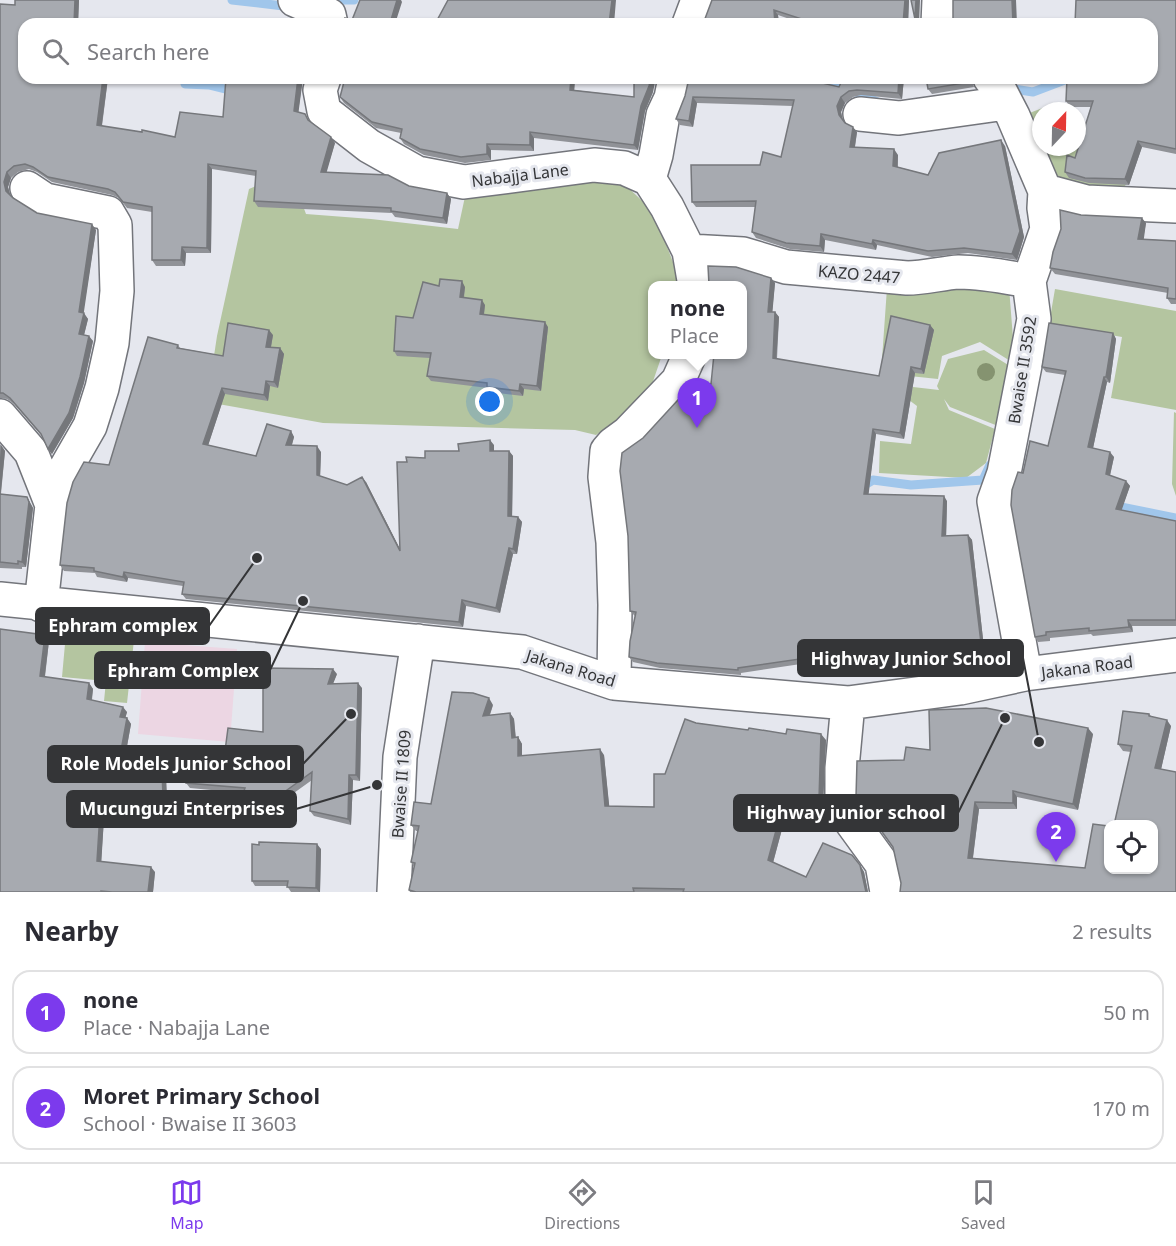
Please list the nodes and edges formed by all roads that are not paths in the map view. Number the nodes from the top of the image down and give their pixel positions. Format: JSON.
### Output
{"nodes":[{"id":1,"x":297,"y":0,"type":"edge"},
{"id":2,"x":698,"y":0,"type":"edge"},
{"id":3,"x":939,"y":0,"type":"edge"},
{"id":4,"x":330,"y":18,"type":"edge"},
{"id":5,"x":691,"y":18,"type":"edge"},
{"id":6,"x":938,"y":18,"type":"edge"},
{"id":7,"x":322,"y":84,"type":"edge"},
{"id":8,"x":674,"y":84,"type":"edge"},
{"id":9,"x":998,"y":91,"type":"edge"},
{"id":10,"x":861,"y":114,"type":"dead end"},
{"id":11,"x":648,"y":179,"type":"junction"},
{"id":12,"x":27,"y":188,"type":"dead end"},
{"id":13,"x":1045,"y":191,"type":"junction"},
{"id":14,"x":1176,"y":206,"type":"edge"},
{"id":15,"x":689,"y":252,"type":"junction"},
{"id":16,"x":694,"y":281,"type":"edge"},
{"id":17,"x":1029,"y":281,"type":"junction"},
{"id":18,"x":688,"y":359,"type":"edge"},
{"id":19,"x":0,"y":416,"type":"edge"},
{"id":20,"x":52,"y":505,"type":"junction"},
{"id":21,"x":0,"y":599,"type":"edge"},
{"id":22,"x":41,"y":604,"type":"junction"},
{"id":23,"x":418,"y":641,"type":"junction"},
{"id":24,"x":1176,"y":656,"type":"edge"},
{"id":25,"x":1024,"y":674,"type":"junction"},
{"id":26,"x":614,"y":683,"type":"junction"},
{"id":27,"x":848,"y":703,"type":"junction"},
{"id":28,"x":394,"y":892,"type":"edge"},
{"id":29,"x":887,"y":892,"type":"edge"}],
"edges":[{"from":1,"to":4,"type":"street"},
{"from":2,"to":5,"type":"street"},
{"from":3,"to":6,"type":"street"},
{"from":7,"to":11,"type":"street","name":"Nabajja Lane"},
{"from":8,"to":11,"type":"street"},
{"from":9,"to":10,"type":"street"},
{"from":9,"to":13,"type":"street","name":"Bwaise II 3592"},
{"from":11,"to":15,"type":"street"},
{"from":12,"to":20,"type":"street"},
{"from":13,"to":14,"type":"street"},
{"from":13,"to":17,"type":"street","name":"Bwaise II 3592"},
{"from":15,"to":16,"type":"street"},
{"from":15,"to":17,"type":"street","name":"KAZO 2447"},
{"from":17,"to":25,"type":"street","name":"Bwaise II 3592"},
{"from":18,"to":26,"type":"street"},
{"from":19,"to":20,"type":"street"},
{"from":20,"to":22,"type":"street"},
{"from":21,"to":22,"type":"street","name":"Jakana Road"},
{"from":22,"to":23,"type":"street","name":"Jakana Road"},
{"from":23,"to":26,"type":"street","name":"Jakana Road"},
{"from":23,"to":28,"type":"street","name":"Bwaise II 1809"},
{"from":24,"to":25,"type":"street","name":"Jakana Road"},
{"from":25,"to":27,"type":"street","name":"Jakana Road"},
{"from":26,"to":27,"type":"street","name":"Jakana Road"},
{"from":27,"to":29,"type":"street"}]}
